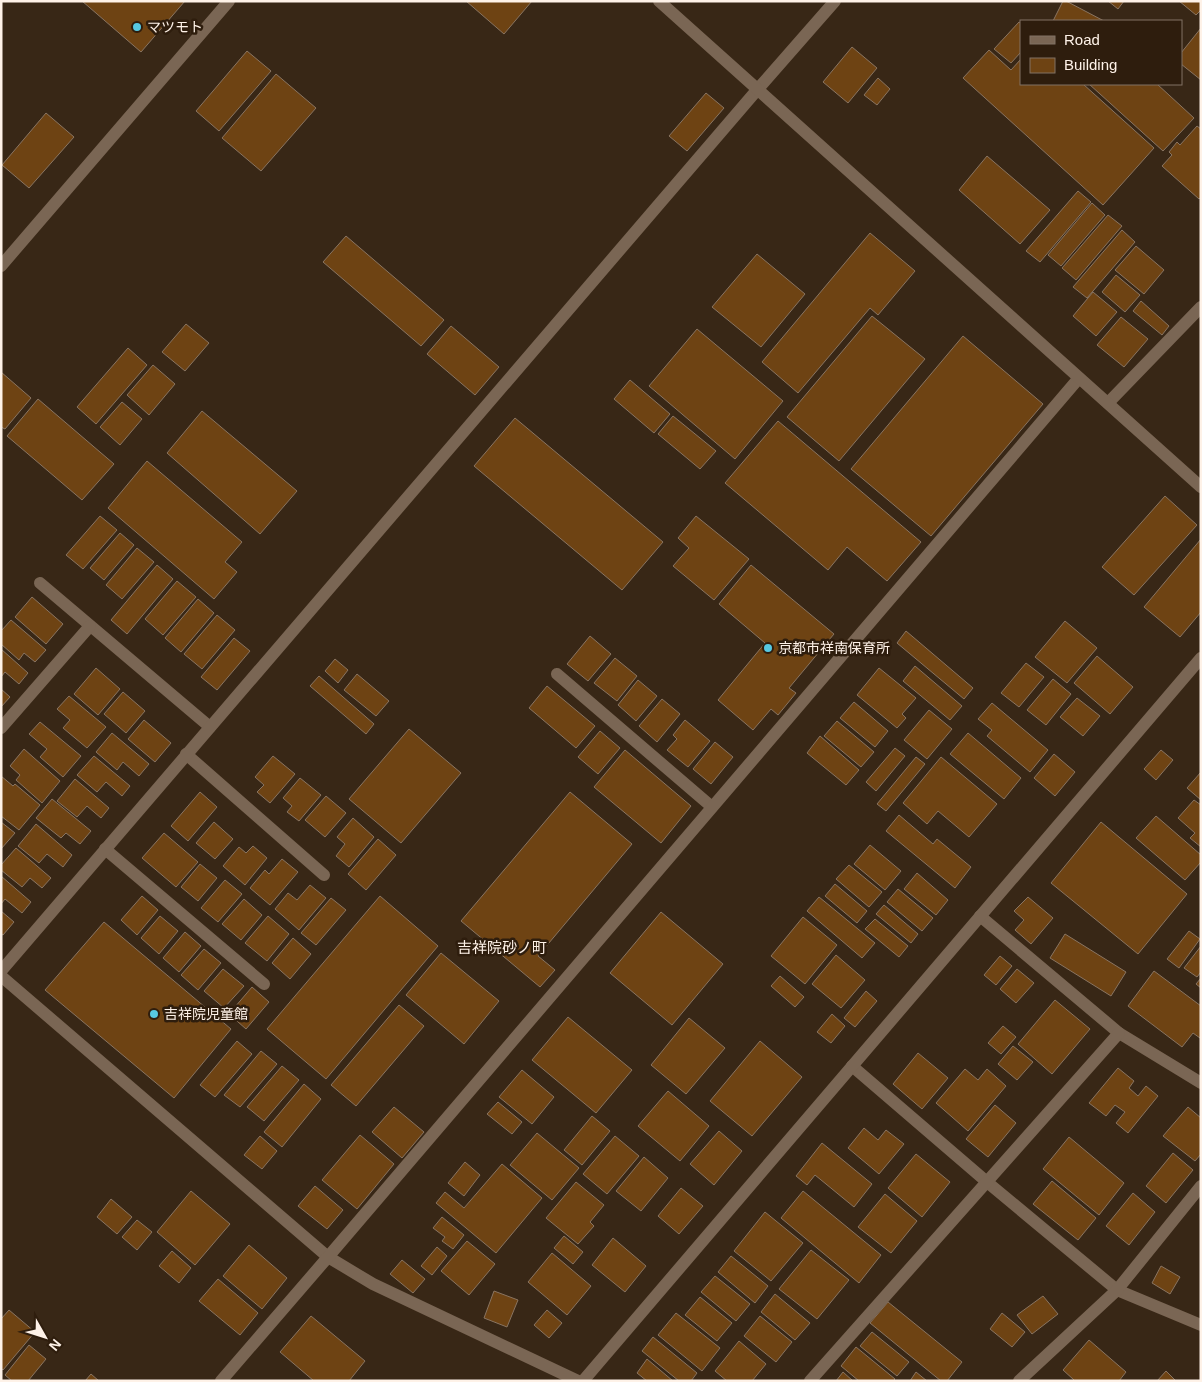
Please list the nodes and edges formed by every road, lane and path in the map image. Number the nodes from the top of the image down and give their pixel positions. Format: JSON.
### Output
{"nodes":[{"id":1,"x":229,"y":1,"type":"edge"},
{"id":2,"x":659,"y":1,"type":"edge"},
{"id":3,"x":835,"y":1,"type":"edge"},
{"id":4,"x":757,"y":90,"type":"junction"},
{"id":5,"x":1,"y":266,"type":"edge"},
{"id":6,"x":1201,"y":307,"type":"edge"},
{"id":7,"x":1079,"y":378,"type":"junction"},
{"id":8,"x":1108,"y":403,"type":"junction"},
{"id":9,"x":1201,"y":487,"type":"edge"},
{"id":10,"x":40,"y":583,"type":"dead end"},
{"id":11,"x":90,"y":626,"type":"junction"},
{"id":12,"x":1201,"y":658,"type":"edge"},
{"id":13,"x":557,"y":674,"type":"dead end"},
{"id":14,"x":210,"y":727,"type":"junction"},
{"id":15,"x":1,"y":728,"type":"edge"},
{"id":16,"x":186,"y":754,"type":"junction"},
{"id":17,"x":712,"y":807,"type":"junction"},
{"id":18,"x":105,"y":850,"type":"junction"},
{"id":19,"x":324,"y":875,"type":"dead end"},
{"id":20,"x":980,"y":916,"type":"junction"},
{"id":21,"x":1,"y":971,"type":"edge"},
{"id":22,"x":1,"y":976,"type":"edge"},
{"id":23,"x":264,"y":984,"type":"dead end"},
{"id":24,"x":1120,"y":1033,"type":"junction"},
{"id":25,"x":852,"y":1066,"type":"junction"},
{"id":26,"x":1201,"y":1083,"type":"edge"},
{"id":27,"x":987,"y":1182,"type":"junction"},
{"id":28,"x":1201,"y":1186,"type":"edge"},
{"id":29,"x":328,"y":1257,"type":"junction"},
{"id":30,"x":1118,"y":1290,"type":"junction"},
{"id":31,"x":1201,"y":1326,"type":"edge"},
{"id":32,"x":221,"y":1381,"type":"edge"},
{"id":33,"x":578,"y":1381,"type":"edge"},
{"id":34,"x":583,"y":1381,"type":"edge"},
{"id":35,"x":810,"y":1381,"type":"edge"},
{"id":36,"x":1019,"y":1381,"type":"edge"}],
"edges":[{"from":1,"to":5,"type":"street"},
{"from":2,"to":4,"type":"street"},
{"from":3,"to":4,"type":"street"},
{"from":4,"to":7,"type":"street"},
{"from":4,"to":14,"type":"street"},
{"from":6,"to":8,"type":"street"},
{"from":7,"to":8,"type":"street"},
{"from":7,"to":17,"type":"street"},
{"from":8,"to":9,"type":"street"},
{"from":10,"to":11,"type":"street"},
{"from":11,"to":14,"type":"street"},
{"from":11,"to":15,"type":"street"},
{"from":12,"to":20,"type":"street"},
{"from":13,"to":17,"type":"street"},
{"from":14,"to":16,"type":"street"},
{"from":16,"to":18,"type":"street"},
{"from":16,"to":19,"type":"street"},
{"from":17,"to":29,"type":"street"},
{"from":18,"to":21,"type":"street"},
{"from":18,"to":23,"type":"street"},
{"from":20,"to":24,"type":"street"},
{"from":20,"to":25,"type":"street"},
{"from":22,"to":29,"type":"street"},
{"from":24,"to":26,"type":"street"},
{"from":24,"to":27,"type":"street"},
{"from":25,"to":27,"type":"street"},
{"from":25,"to":34,"type":"street"},
{"from":27,"to":30,"type":"street"},
{"from":27,"to":35,"type":"street"},
{"from":28,"to":30,"type":"street"},
{"from":29,"to":32,"type":"street"},
{"from":29,"to":33,"type":"street"},
{"from":30,"to":31,"type":"street"},
{"from":30,"to":36,"type":"street"}]}
